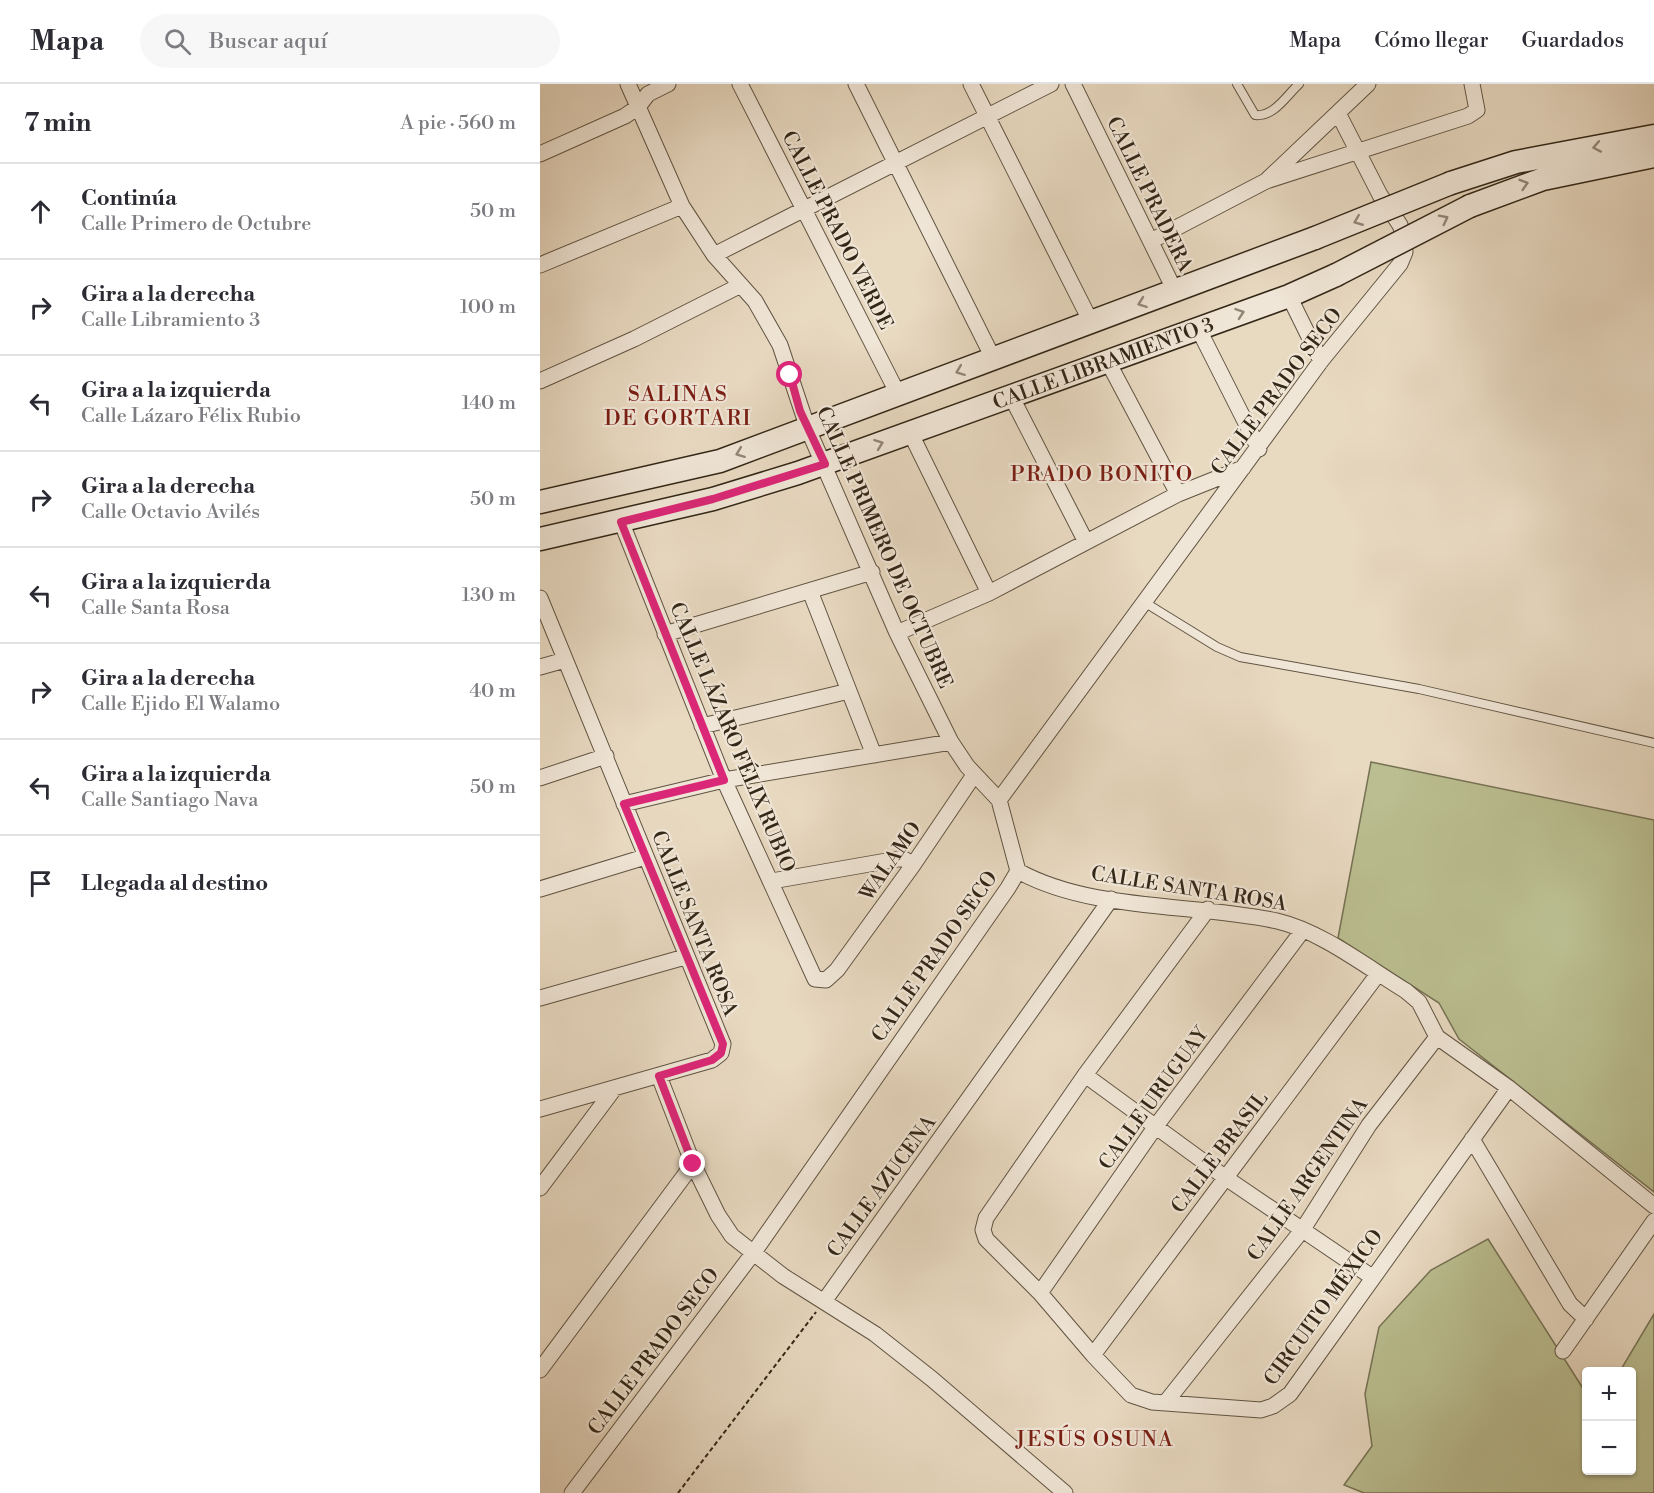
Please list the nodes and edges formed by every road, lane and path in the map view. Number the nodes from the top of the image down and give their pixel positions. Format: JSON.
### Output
{"nodes":[{"id":1,"x":628,"y":84,"type":"edge"},
{"id":2,"x":668,"y":84,"type":"edge"},
{"id":3,"x":740,"y":84,"type":"edge"},
{"id":4,"x":856,"y":84,"type":"edge"},
{"id":5,"x":971,"y":84,"type":"edge"},
{"id":6,"x":1051,"y":84,"type":"edge"},
{"id":7,"x":1072,"y":84,"type":"edge"},
{"id":8,"x":1237,"y":84,"type":"edge"},
{"id":9,"x":1299,"y":84,"type":"edge"},
{"id":10,"x":1368,"y":84,"type":"edge"},
{"id":11,"x":1472,"y":84,"type":"edge"},
{"id":12,"x":638,"y":107,"type":"junction"},
{"id":13,"x":1338,"y":113,"type":"junction"},
{"id":14,"x":987,"y":117,"type":"junction"},
{"id":15,"x":1654,"y":136,"type":"edge"},
{"id":16,"x":1358,"y":152,"type":"junction"},
{"id":17,"x":540,"y":154,"type":"edge"},
{"id":18,"x":1654,"y":156,"type":"edge"},
{"id":19,"x":897,"y":163,"type":"junction"},
{"id":20,"x":1266,"y":181,"type":"junction"},
{"id":21,"x":682,"y":206,"type":"junction"},
{"id":22,"x":804,"y":210,"type":"junction"},
{"id":23,"x":1150,"y":241,"type":"junction"},
{"id":24,"x":714,"y":255,"type":"junction"},
{"id":25,"x":540,"y":265,"type":"edge"},
{"id":26,"x":741,"y":285,"type":"junction"},
{"id":27,"x":1175,"y":291,"type":"junction"},
{"id":28,"x":1289,"y":296,"type":"junction"},
{"id":29,"x":1091,"y":322,"type":"junction"},
{"id":30,"x":1198,"y":328,"type":"junction"},
{"id":31,"x":993,"y":358,"type":"junction"},
{"id":32,"x":1107,"y":360,"type":"junction"},
{"id":33,"x":1321,"y":361,"type":"junction"},
{"id":34,"x":540,"y":381,"type":"edge"},
{"id":35,"x":898,"y":394,"type":"junction"},
{"id":36,"x":1011,"y":396,"type":"junction"},
{"id":37,"x":808,"y":429,"type":"junction"},
{"id":38,"x":910,"y":432,"type":"junction"},
{"id":39,"x":1259,"y":449,"type":"junction"},
{"id":40,"x":825,"y":464,"type":"junction"},
{"id":41,"x":1244,"y":468,"type":"junction"},
{"id":42,"x":1178,"y":494,"type":"junction"},
{"id":43,"x":542,"y":498,"type":"edge"},
{"id":44,"x":621,"y":522,"type":"junction"},
{"id":45,"x":540,"y":539,"type":"edge"},
{"id":46,"x":1086,"y":542,"type":"junction"},
{"id":47,"x":872,"y":572,"type":"junction"},
{"id":48,"x":810,"y":591,"type":"junction"},
{"id":49,"x":989,"y":593,"type":"junction"},
{"id":50,"x":540,"y":598,"type":"edge"},
{"id":51,"x":1144,"y":602,"type":"junction"},
{"id":52,"x":897,"y":633,"type":"junction"},
{"id":53,"x":665,"y":634,"type":"junction"},
{"id":54,"x":565,"y":660,"type":"junction"},
{"id":55,"x":540,"y":667,"type":"edge"},
{"id":56,"x":849,"y":691,"type":"junction"},
{"id":57,"x":702,"y":726,"type":"junction"},
{"id":58,"x":951,"y":742,"type":"junction"},
{"id":59,"x":1654,"y":743,"type":"edge"},
{"id":60,"x":874,"y":755,"type":"junction"},
{"id":61,"x":606,"y":756,"type":"junction"},
{"id":62,"x":974,"y":774,"type":"junction"},
{"id":63,"x":540,"y":778,"type":"edge"},
{"id":64,"x":724,"y":780,"type":"junction"},
{"id":65,"x":999,"y":800,"type":"junction"},
{"id":66,"x":624,"y":804,"type":"junction"},
{"id":67,"x":645,"y":857,"type":"junction"},
{"id":68,"x":914,"y":865,"type":"junction"},
{"id":69,"x":1018,"y":871,"type":"junction"},
{"id":70,"x":772,"y":881,"type":"junction"},
{"id":71,"x":540,"y":889,"type":"edge"},
{"id":72,"x":1111,"y":899,"type":"junction"},
{"id":73,"x":1208,"y":909,"type":"junction"},
{"id":74,"x":1303,"y":930,"type":"junction"},
{"id":75,"x":686,"y":957,"type":"junction"},
{"id":76,"x":810,"y":969,"type":"joint"},
{"id":77,"x":1378,"y":974,"type":"junction"},
{"id":78,"x":540,"y":998,"type":"edge"},
{"id":79,"x":1437,"y":1037,"type":"junction"},
{"id":80,"x":1085,"y":1075,"type":"junction"},
{"id":81,"x":659,"y":1076,"type":"junction"},
{"id":82,"x":1509,"y":1088,"type":"junction"},
{"id":83,"x":614,"y":1089,"type":"junction"},
{"id":84,"x":540,"y":1109,"type":"edge"},
{"id":85,"x":1156,"y":1126,"type":"junction"},
{"id":86,"x":1472,"y":1139,"type":"junction"},
{"id":87,"x":693,"y":1164,"type":"junction"},
{"id":88,"x":1226,"y":1178,"type":"junction"},
{"id":89,"x":540,"y":1188,"type":"edge"},
{"id":90,"x":1654,"y":1206,"type":"edge"},
{"id":91,"x":1654,"y":1221,"type":"edge"},
{"id":92,"x":1303,"y":1229,"type":"junction"},
{"id":93,"x":754,"y":1252,"type":"junction"},
{"id":94,"x":1372,"y":1277,"type":"junction"},
{"id":95,"x":1040,"y":1293,"type":"junction"},
{"id":96,"x":825,"y":1300,"type":"junction"},
{"id":97,"x":1586,"y":1320,"type":"junction"},
{"id":98,"x":546,"y":1349,"type":"edge"},
{"id":99,"x":1563,"y":1351,"type":"dead end"},
{"id":100,"x":1093,"y":1355,"type":"junction"},
{"id":101,"x":540,"y":1370,"type":"edge"},
{"id":102,"x":1166,"y":1402,"type":"junction"},
{"id":103,"x":572,"y":1493,"type":"edge"},
{"id":104,"x":678,"y":1493,"type":"edge"},
{"id":105,"x":1065,"y":1493,"type":"edge"}],
"edges":[{"from":1,"to":12,"type":"street","name":"CALLE PRIMERO DE OCTUBRE"},
{"from":2,"to":12,"type":"street"},
{"from":3,"to":22,"type":"street","name":"CALLE PRADO VERDE"},
{"from":4,"to":19,"type":"street"},
{"from":5,"to":14,"type":"street"},
{"from":6,"to":14,"type":"street"},
{"from":7,"to":23,"type":"street","name":"CALLE PRADERA"},
{"from":8,"to":9,"type":"lane"},
{"from":10,"to":13,"type":"street"},
{"from":11,"to":16,"type":"street"},
{"from":12,"to":17,"type":"street"},
{"from":12,"to":21,"type":"street","name":"CALLE PRIMERO DE OCTUBRE"},
{"from":13,"to":16,"type":"street","name":"CALLE PRADO SECO"},
{"from":13,"to":20,"type":"street"},
{"from":14,"to":19,"type":"street"},
{"from":14,"to":29,"type":"street"},
{"from":15,"to":27,"type":"street","one_way":true,"bridge":true},
{"from":16,"to":20,"type":"street"},
{"from":16,"to":33,"type":"street","name":"CALLE PRADO SECO"},
{"from":28,"to":18,"type":"street","name":"CALLE LIBRAMIENTO 3","one_way":true,"bridge":true},
{"from":19,"to":22,"type":"street"},
{"from":19,"to":31,"type":"street"},
{"from":20,"to":23,"type":"street"},
{"from":21,"to":24,"type":"street","name":"CALLE PRIMERO DE OCTUBRE"},
{"from":21,"to":25,"type":"street"},
{"from":22,"to":24,"type":"street"},
{"from":22,"to":35,"type":"street","name":"CALLE PRADO VERDE"},
{"from":23,"to":27,"type":"street","name":"CALLE PRADERA"},
{"from":24,"to":26,"type":"street","name":"CALLE PRIMERO DE OCTUBRE"},
{"from":26,"to":34,"type":"street"},
{"from":26,"to":37,"type":"street","name":"CALLE PRIMERO DE OCTUBRE"},
{"from":27,"to":29,"type":"street","one_way":true},
{"from":30,"to":28,"type":"street","name":"CALLE LIBRAMIENTO 3","one_way":true},
{"from":28,"to":33,"type":"street"},
{"from":29,"to":31,"type":"street"},
{"from":30,"to":32,"type":"street","name":"CALLE LIBRAMIENTO 3"},
{"from":30,"to":39,"type":"street"},
{"from":31,"to":35,"type":"street","one_way":true},
{"from":32,"to":36,"type":"street","name":"CALLE LIBRAMIENTO 3"},
{"from":32,"to":42,"type":"street"},
{"from":33,"to":39,"type":"street","name":"CALLE PRADO SECO"},
{"from":35,"to":37,"type":"street"},
{"from":36,"to":38,"type":"street","name":"CALLE LIBRAMIENTO 3"},
{"from":36,"to":46,"type":"street"},
{"from":37,"to":40,"type":"street","name":"CALLE PRIMERO DE OCTUBRE"},
{"from":37,"to":43,"type":"street","one_way":true},
{"from":40,"to":38,"type":"street","name":"CALLE LIBRAMIENTO 3","one_way":true},
{"from":38,"to":49,"type":"street"},
{"from":39,"to":41,"type":"street","name":"CALLE PRADO SECO"},
{"from":40,"to":44,"type":"street","name":"CALLE LIBRAMIENTO 3"},
{"from":40,"to":47,"type":"street","name":"CALLE PRIMERO DE OCTUBRE"},
{"from":41,"to":42,"type":"street"},
{"from":41,"to":51,"type":"street","name":"CALLE PRADO SECO"},
{"from":42,"to":46,"type":"street"},
{"from":44,"to":45,"type":"street","name":"CALLE LIBRAMIENTO 3"},
{"from":44,"to":53,"type":"street","name":"CALLE LÁZARO FÉLIX RUBIO"},
{"from":46,"to":49,"type":"street"},
{"from":47,"to":48,"type":"street"},
{"from":47,"to":52,"type":"street","name":"CALLE PRIMERO DE OCTUBRE"},
{"from":48,"to":53,"type":"street"},
{"from":48,"to":56,"type":"street"},
{"from":49,"to":52,"type":"street"},
{"from":50,"to":54,"type":"street","name":"CALLE SANTA ROSA"},
{"from":51,"to":59,"type":"lane"},
{"from":51,"to":65,"type":"street","name":"CALLE PRADO SECO"},
{"from":52,"to":58,"type":"street","name":"CALLE PRIMERO DE OCTUBRE"},
{"from":53,"to":57,"type":"street","name":"CALLE LÁZARO FÉLIX RUBIO"},
{"from":54,"to":55,"type":"street"},
{"from":54,"to":61,"type":"street","name":"CALLE SANTA ROSA"},
{"from":56,"to":57,"type":"street"},
{"from":56,"to":60,"type":"street"},
{"from":57,"to":64,"type":"street","name":"CALLE LÁZARO FÉLIX RUBIO"},
{"from":58,"to":60,"type":"street"},
{"from":58,"to":62,"type":"street","name":"CALLE PRIMERO DE OCTUBRE"},
{"from":60,"to":64,"type":"street"},
{"from":61,"to":63,"type":"street"},
{"from":61,"to":66,"type":"street","name":"CALLE SANTA ROSA"},
{"from":62,"to":65,"type":"street","name":"CALLE PRIMERO DE OCTUBRE"},
{"from":62,"to":68,"type":"street","name":"WALAMO"},
{"from":64,"to":66,"type":"street"},
{"from":64,"to":70,"type":"street","name":"CALLE LÁZARO FÉLIX RUBIO"},
{"from":65,"to":69,"type":"street","name":"CALLE PRADO SECO"},
{"from":66,"to":67,"type":"street","name":"CALLE SANTA ROSA"},
{"from":67,"to":71,"type":"street"},
{"from":67,"to":75,"type":"street","name":"CALLE SANTA ROSA"},
{"from":68,"to":70,"type":"street"},
{"from":68,"to":76,"type":"street","name":"WALAMO"},
{"from":69,"to":72,"type":"street","name":"CALLE SANTA ROSA"},
{"from":69,"to":93,"type":"street","name":"CALLE PRADO SECO"},
{"from":70,"to":76,"type":"street","name":"CALLE LÁZARO FÉLIX RUBIO"},
{"from":72,"to":73,"type":"street","name":"CALLE SANTA ROSA"},
{"from":72,"to":96,"type":"street","name":"CALLE AZUCENA"},
{"from":73,"to":74,"type":"street","name":"CALLE SANTA ROSA"},
{"from":73,"to":80,"type":"street"},
{"from":74,"to":77,"type":"street","name":"CALLE SANTA ROSA"},
{"from":74,"to":85,"type":"street","name":"CALLE URUGUAY"},
{"from":75,"to":78,"type":"street"},
{"from":75,"to":81,"type":"street","name":"CALLE SANTA ROSA"},
{"from":77,"to":79,"type":"street","name":"CALLE SANTA ROSA"},
{"from":77,"to":88,"type":"street","name":"CALLE BRASIL"},
{"from":79,"to":82,"type":"street","name":"CALLE SANTA ROSA"},
{"from":79,"to":92,"type":"street","name":"CALLE ARGENTINA"},
{"from":80,"to":85,"type":"street"},
{"from":80,"to":95,"type":"street","name":"CIRCUITO MÉXICO"},
{"from":81,"to":83,"type":"street"},
{"from":81,"to":87,"type":"street"},
{"from":82,"to":86,"type":"street","name":"CIRCUITO MÉXICO"},
{"from":82,"to":90,"type":"street","name":"CALLE SANTA ROSA"},
{"from":83,"to":84,"type":"street"},
{"from":83,"to":89,"type":"street"},
{"from":85,"to":88,"type":"street"},
{"from":85,"to":95,"type":"street","name":"CALLE URUGUAY"},
{"from":86,"to":94,"type":"street","name":"CIRCUITO MÉXICO"},
{"from":86,"to":97,"type":"street"},
{"from":87,"to":93,"type":"street"},
{"from":87,"to":98,"type":"street"},
{"from":88,"to":92,"type":"street"},
{"from":88,"to":100,"type":"street","name":"CALLE BRASIL"},
{"from":91,"to":97,"type":"street"},
{"from":92,"to":94,"type":"street"},
{"from":92,"to":102,"type":"street","name":"CALLE ARGENTINA"},
{"from":93,"to":96,"type":"street"},
{"from":93,"to":103,"type":"street","name":"CALLE PRADO SECO"},
{"from":94,"to":102,"type":"street","name":"CIRCUITO MÉXICO"},
{"from":95,"to":100,"type":"street","name":"CIRCUITO MÉXICO"},
{"from":96,"to":104,"type":"path"},
{"from":96,"to":105,"type":"street"},
{"from":97,"to":99,"type":"street"},
{"from":98,"to":101,"type":"street"},
{"from":100,"to":102,"type":"street","name":"CIRCUITO MÉXICO"}]}
